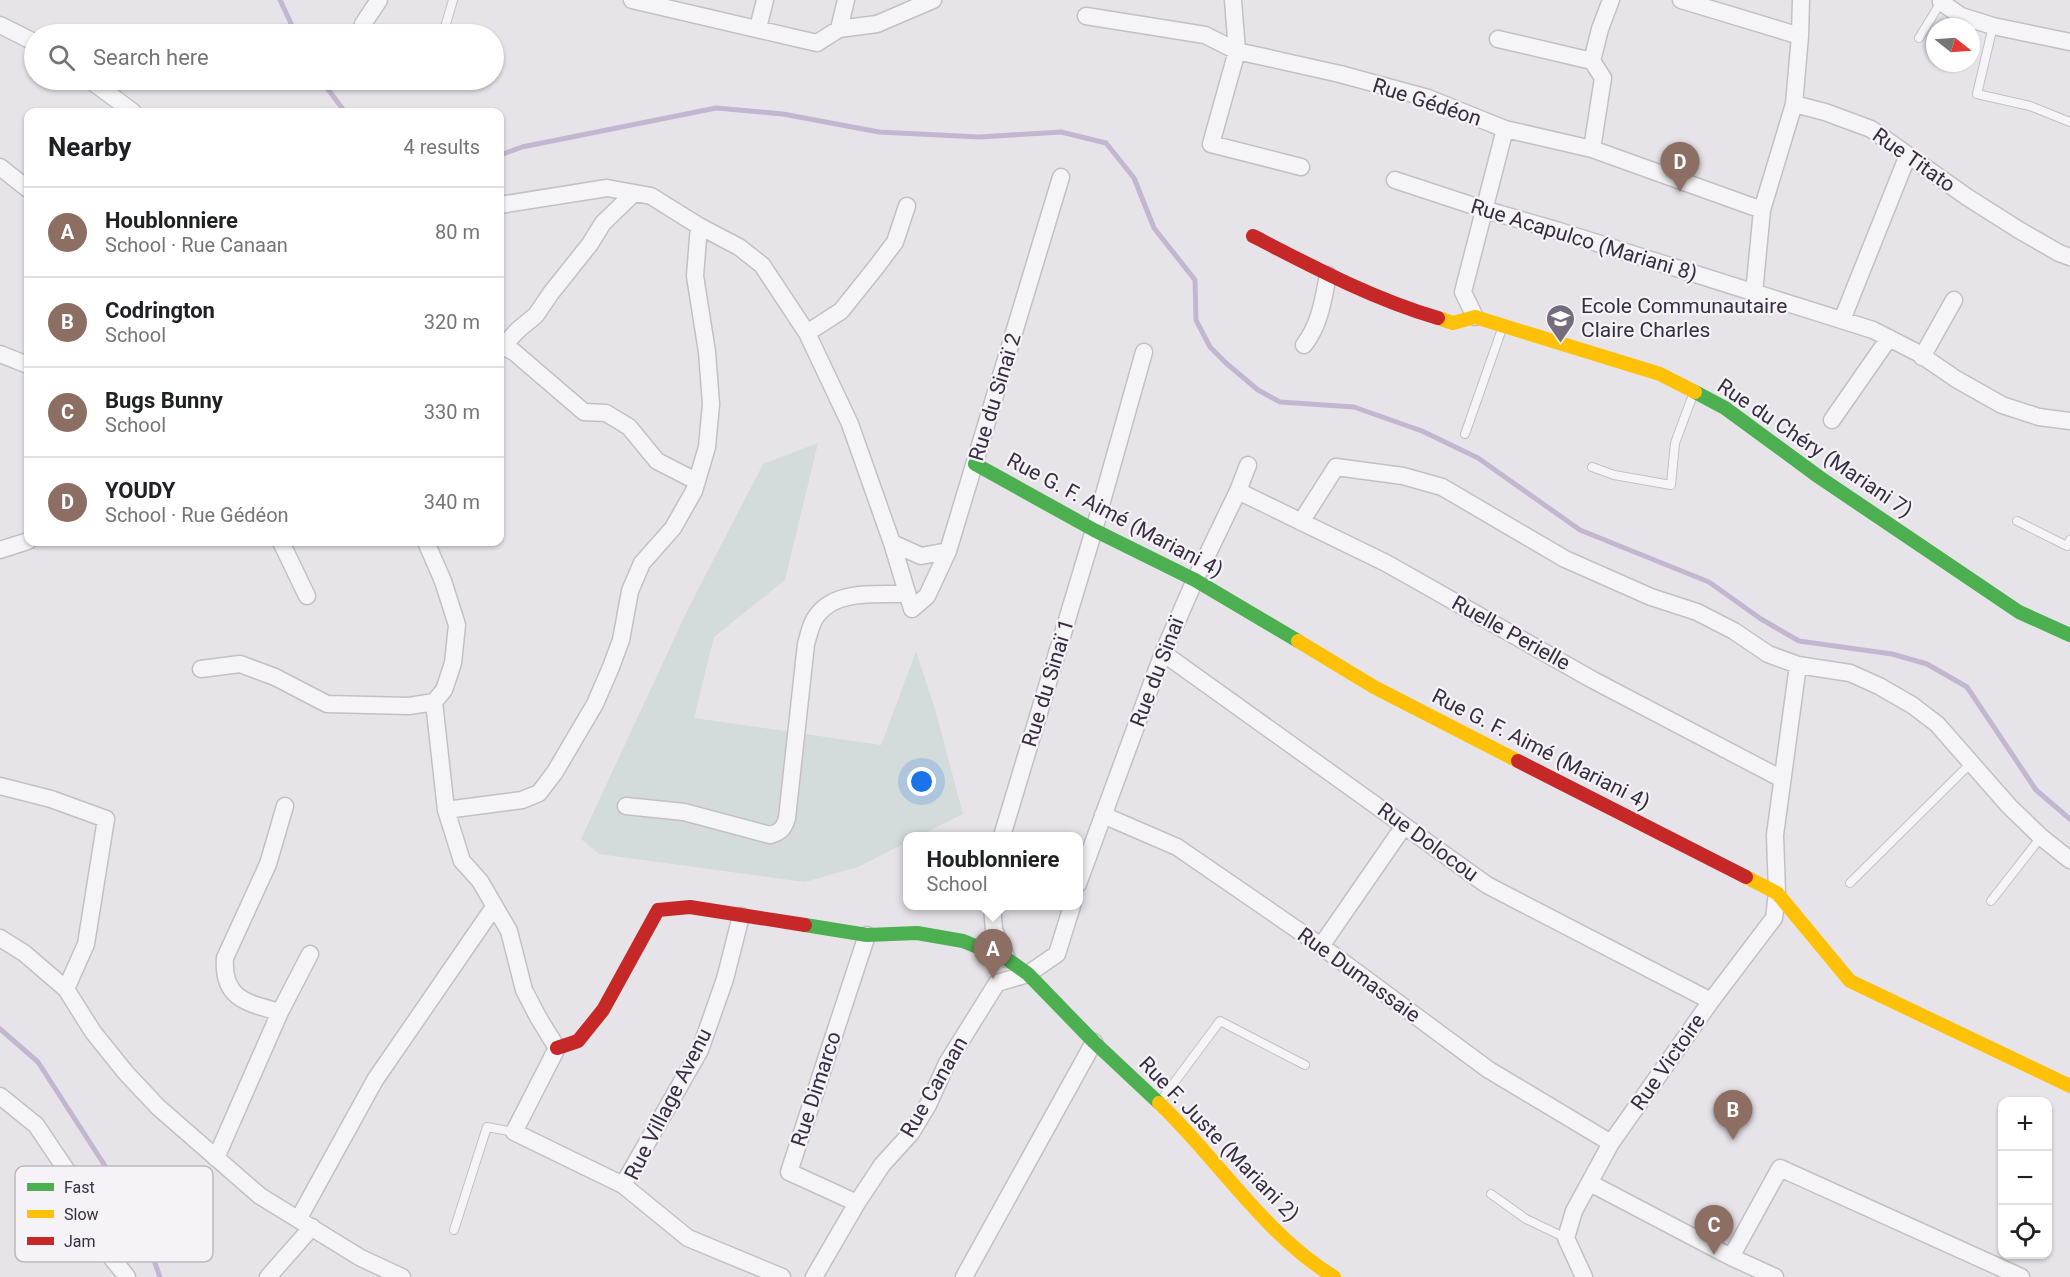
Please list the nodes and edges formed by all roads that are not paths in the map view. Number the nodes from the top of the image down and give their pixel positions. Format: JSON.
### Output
{"nodes":[{"id":1,"x":379,"y":0,"type":"edge"},
{"id":2,"x":453,"y":0,"type":"edge"},
{"id":3,"x":632,"y":0,"type":"edge"},
{"id":4,"x":765,"y":0,"type":"edge"},
{"id":5,"x":846,"y":0,"type":"edge"},
{"id":6,"x":933,"y":0,"type":"edge"},
{"id":7,"x":1233,"y":0,"type":"edge"},
{"id":8,"x":1611,"y":0,"type":"edge"},
{"id":9,"x":1681,"y":0,"type":"edge"},
{"id":10,"x":1801,"y":0,"type":"edge"},
{"id":11,"x":1942,"y":1,"type":"edge"},
{"id":12,"x":672,"y":5,"type":"edge"},
{"id":13,"x":1086,"y":16,"type":"dead end"},
{"id":14,"x":0,"y":24,"type":"edge"},
{"id":15,"x":363,"y":24,"type":"dead end"},
{"id":16,"x":446,"y":24,"type":"edge"},
{"id":17,"x":1993,"y":26,"type":"junction"},
{"id":18,"x":758,"y":28,"type":"junction"},
{"id":19,"x":838,"y":29,"type":"junction"},
{"id":20,"x":1800,"y":36,"type":"junction"},
{"id":21,"x":24,"y":37,"type":"edge"},
{"id":22,"x":1919,"y":38,"type":"dead end"},
{"id":23,"x":1498,"y":39,"type":"dead end"},
{"id":24,"x":2070,"y":42,"type":"edge"},
{"id":25,"x":1237,"y":51,"type":"junction"},
{"id":26,"x":1592,"y":61,"type":"junction"},
{"id":27,"x":103,"y":90,"type":"edge"},
{"id":28,"x":1794,"y":104,"type":"junction"},
{"id":29,"x":128,"y":108,"type":"edge"},
{"id":30,"x":2070,"y":122,"type":"edge"},
{"id":31,"x":1505,"y":129,"type":"junction"},
{"id":32,"x":1592,"y":149,"type":"junction"},
{"id":33,"x":1908,"y":155,"type":"junction"},
{"id":34,"x":0,"y":167,"type":"edge"},
{"id":35,"x":1301,"y":167,"type":"dead end"},
{"id":36,"x":1061,"y":177,"type":"dead end"},
{"id":37,"x":1395,"y":180,"type":"dead end"},
{"id":38,"x":24,"y":186,"type":"edge"},
{"id":39,"x":634,"y":193,"type":"junction"},
{"id":40,"x":504,"y":204,"type":"edge"},
{"id":41,"x":907,"y":206,"type":"dead end"},
{"id":42,"x":1483,"y":209,"type":"junction"},
{"id":43,"x":1762,"y":210,"type":"junction"},
{"id":44,"x":699,"y":226,"type":"junction"},
{"id":45,"x":1253,"y":236,"type":"dead end"},
{"id":46,"x":2070,"y":257,"type":"edge"},
{"id":47,"x":1328,"y":275,"type":"junction"},
{"id":48,"x":1754,"y":293,"type":"junction"},
{"id":49,"x":1954,"y":300,"type":"dead end"},
{"id":50,"x":1475,"y":316,"type":"junction"},
{"id":51,"x":1842,"y":320,"type":"junction"},
{"id":52,"x":1504,"y":326,"type":"junction"},
{"id":53,"x":807,"y":333,"type":"junction"},
{"id":54,"x":1889,"y":338,"type":"junction"},
{"id":55,"x":504,"y":342,"type":"edge"},
{"id":56,"x":1304,"y":345,"type":"dead end"},
{"id":57,"x":504,"y":347,"type":"edge"},
{"id":58,"x":1144,"y":352,"type":"dead end"},
{"id":59,"x":0,"y":354,"type":"edge"},
{"id":60,"x":1922,"y":357,"type":"junction"},
{"id":61,"x":24,"y":363,"type":"edge"},
{"id":62,"x":1694,"y":391,"type":"junction"},
{"id":63,"x":1832,"y":420,"type":"dead end"},
{"id":64,"x":2070,"y":421,"type":"edge"},
{"id":65,"x":1465,"y":434,"type":"dead end"},
{"id":66,"x":975,"y":464,"type":"junction"},
{"id":67,"x":1248,"y":465,"type":"dead end"},
{"id":68,"x":1592,"y":467,"type":"dead end"},
{"id":69,"x":696,"y":482,"type":"junction"},
{"id":70,"x":1238,"y":491,"type":"junction"},
{"id":71,"x":2017,"y":521,"type":"dead end"},
{"id":72,"x":1301,"y":522,"type":"junction"},
{"id":73,"x":1094,"y":530,"type":"junction"},
{"id":74,"x":2070,"y":540,"type":"edge"},
{"id":75,"x":24,"y":542,"type":"edge"},
{"id":76,"x":892,"y":543,"type":"junction"},
{"id":77,"x":283,"y":546,"type":"edge"},
{"id":78,"x":428,"y":546,"type":"edge"},
{"id":79,"x":0,"y":550,"type":"edge"},
{"id":80,"x":948,"y":551,"type":"junction"},
{"id":81,"x":1195,"y":580,"type":"junction"},
{"id":82,"x":308,"y":597,"type":"dead end"},
{"id":83,"x":910,"y":602,"type":"junction"},
{"id":84,"x":2070,"y":635,"type":"edge"},
{"id":85,"x":1163,"y":653,"type":"junction"},
{"id":86,"x":1798,"y":665,"type":"junction"},
{"id":87,"x":201,"y":669,"type":"dead end"},
{"id":88,"x":434,"y":702,"type":"junction"},
{"id":89,"x":1971,"y":763,"type":"junction"},
{"id":90,"x":1782,"y":779,"type":"junction"},
{"id":91,"x":0,"y":786,"type":"edge"},
{"id":92,"x":285,"y":806,"type":"dead end"},
{"id":93,"x":626,"y":806,"type":"dead end"},
{"id":94,"x":446,"y":810,"type":"junction"},
{"id":95,"x":1103,"y":815,"type":"junction"},
{"id":96,"x":1404,"y":826,"type":"junction"},
{"id":97,"x":1003,"y":832,"type":"edge"},
{"id":98,"x":2041,"y":837,"type":"junction"},
{"id":99,"x":2070,"y":860,"type":"edge"},
{"id":100,"x":1083,"y":870,"type":"edge"},
{"id":101,"x":1850,"y":883,"type":"dead end"},
{"id":102,"x":1777,"y":892,"type":"junction"},
{"id":103,"x":1991,"y":901,"type":"dead end"},
{"id":104,"x":494,"y":907,"type":"junction"},
{"id":105,"x":992,"y":910,"type":"edge"},
{"id":106,"x":1071,"y":910,"type":"edge"},
{"id":107,"x":741,"y":916,"type":"junction"},
{"id":108,"x":867,"y":935,"type":"junction"},
{"id":109,"x":0,"y":938,"type":"edge"},
{"id":110,"x":1321,"y":946,"type":"junction"},
{"id":111,"x":310,"y":954,"type":"dead end"},
{"id":112,"x":1007,"y":959,"type":"junction"},
{"id":113,"x":1028,"y":974,"type":"junction"},
{"id":114,"x":66,"y":989,"type":"junction"},
{"id":115,"x":1711,"y":1001,"type":"junction"},
{"id":116,"x":280,"y":1012,"type":"junction"},
{"id":117,"x":1094,"y":1042,"type":"junction"},
{"id":118,"x":557,"y":1048,"type":"junction"},
{"id":119,"x":1305,"y":1065,"type":"dead end"},
{"id":120,"x":2070,"y":1086,"type":"edge"},
{"id":121,"x":0,"y":1096,"type":"edge"},
{"id":122,"x":1159,"y":1103,"type":"junction"},
{"id":123,"x":514,"y":1132,"type":"junction"},
{"id":124,"x":1611,"y":1143,"type":"junction"},
{"id":125,"x":216,"y":1158,"type":"junction"},
{"id":126,"x":64,"y":1166,"type":"edge"},
{"id":127,"x":1590,"y":1183,"type":"junction"},
{"id":128,"x":623,"y":1185,"type":"junction"},
{"id":129,"x":1491,"y":1194,"type":"dead end"},
{"id":130,"x":857,"y":1203,"type":"junction"},
{"id":131,"x":305,"y":1223,"type":"junction"},
{"id":132,"x":454,"y":1230,"type":"dead end"},
{"id":133,"x":1566,"y":1238,"type":"junction"},
{"id":134,"x":1731,"y":1257,"type":"junction"},
{"id":135,"x":115,"y":1262,"type":"edge"},
{"id":136,"x":1316,"y":1272,"type":"edge"},
{"id":137,"x":127,"y":1277,"type":"edge"},
{"id":138,"x":268,"y":1277,"type":"edge"},
{"id":139,"x":402,"y":1277,"type":"edge"},
{"id":140,"x":782,"y":1277,"type":"edge"},
{"id":141,"x":814,"y":1277,"type":"edge"},
{"id":142,"x":964,"y":1277,"type":"edge"},
{"id":143,"x":1334,"y":1277,"type":"edge"},
{"id":144,"x":1584,"y":1277,"type":"edge"},
{"id":145,"x":1775,"y":1277,"type":"edge"},
{"id":146,"x":2021,"y":1277,"type":"edge"}],
"edges":[{"from":1,"to":15,"type":"street"},
{"from":2,"to":16,"type":"lane"},
{"from":3,"to":12,"type":"street"},
{"from":4,"to":18,"type":"street"},
{"from":5,"to":19,"type":"street"},
{"from":6,"to":19,"type":"street"},
{"from":7,"to":25,"type":"street"},
{"from":8,"to":26,"type":"street"},
{"from":9,"to":20,"type":"street"},
{"from":10,"to":20,"type":"street"},
{"from":11,"to":17,"type":"street"},
{"from":11,"to":22,"type":"lane"},
{"from":12,"to":18,"type":"street"},
{"from":13,"to":25,"type":"street","name":"Rue Gédéon"},
{"from":14,"to":21,"type":"street"},
{"from":17,"to":24,"type":"street"},
{"from":17,"to":30,"type":"lane"},
{"from":18,"to":19,"type":"street"},
{"from":20,"to":28,"type":"street"},
{"from":23,"to":26,"type":"street"},
{"from":25,"to":31,"type":"street","name":"Rue Gédéon"},
{"from":25,"to":35,"type":"street"},
{"from":26,"to":32,"type":"street"},
{"from":27,"to":29,"type":"street"},
{"from":28,"to":33,"type":"street","name":"Rue Titato"},
{"from":28,"to":43,"type":"street"},
{"from":31,"to":32,"type":"street","name":"Rue Gédéon"},
{"from":31,"to":42,"type":"street"},
{"from":32,"to":43,"type":"street","name":"Rue Gédéon"},
{"from":33,"to":46,"type":"street","name":"Rue Titato"},
{"from":33,"to":51,"type":"street"},
{"from":34,"to":38,"type":"street"},
{"from":36,"to":66,"type":"street","name":"Rue du Sinaï 2"},
{"from":37,"to":42,"type":"street","name":"Rue Acapulco (Mariani 8)"},
{"from":39,"to":40,"type":"street"},
{"from":39,"to":44,"type":"street"},
{"from":39,"to":55,"type":"street"},
{"from":41,"to":53,"type":"street"},
{"from":42,"to":48,"type":"street","name":"Rue Acapulco (Mariani 8)"},
{"from":42,"to":50,"type":"street"},
{"from":43,"to":48,"type":"street"},
{"from":44,"to":53,"type":"street"},
{"from":44,"to":69,"type":"street"},
{"from":45,"to":47,"type":"street","name":"Rue du Chéry (Mariani 7)"},
{"from":47,"to":50,"type":"street","name":"Rue du Chéry (Mariani 7)"},
{"from":47,"to":56,"type":"street"},
{"from":48,"to":51,"type":"street","name":"Rue Acapulco (Mariani 8)"},
{"from":49,"to":60,"type":"street"},
{"from":50,"to":52,"type":"street","name":"Rue du Chéry (Mariani 7)"},
{"from":51,"to":54,"type":"street","name":"Rue Acapulco (Mariani 8)"},
{"from":52,"to":62,"type":"street","name":"Rue du Chéry (Mariani 7)"},
{"from":52,"to":65,"type":"lane"},
{"from":53,"to":76,"type":"street"},
{"from":54,"to":60,"type":"street","name":"Rue Acapulco (Mariani 8)"},
{"from":54,"to":63,"type":"street"},
{"from":57,"to":69,"type":"street"},
{"from":58,"to":73,"type":"street","name":"Rue du Sinaï 1"},
{"from":59,"to":61,"type":"street"},
{"from":60,"to":64,"type":"street","name":"Rue Acapulco (Mariani 8)"},
{"from":62,"to":68,"type":"lane"},
{"from":62,"to":84,"type":"street","name":"Rue du Chéry (Mariani 7)"},
{"from":66,"to":73,"type":"street","name":"Rue G. F. Aimé (Mariani 4)"},
{"from":66,"to":80,"type":"street","name":"Rue du Sinaï 2"},
{"from":67,"to":70,"type":"street","name":"Rue du Sinaï"},
{"from":69,"to":94,"type":"street"},
{"from":70,"to":72,"type":"street","name":"Ruelle Perielle"},
{"from":70,"to":81,"type":"street","name":"Rue du Sinaï"},
{"from":71,"to":74,"type":"lane"},
{"from":72,"to":86,"type":"street"},
{"from":72,"to":90,"type":"street","name":"Ruelle Perielle"},
{"from":73,"to":81,"type":"street","name":"Rue G. F. Aimé (Mariani 4)"},
{"from":73,"to":97,"type":"street","name":"Rue du Sinaï 1"},
{"from":75,"to":79,"type":"street"},
{"from":76,"to":80,"type":"street"},
{"from":76,"to":83,"type":"street"},
{"from":77,"to":82,"type":"street"},
{"from":78,"to":88,"type":"street"},
{"from":80,"to":83,"type":"street","name":"Rue du Sinaï 2"},
{"from":81,"to":85,"type":"street","name":"Rue du Sinaï"},
{"from":81,"to":102,"type":"street","name":"Rue G. F. Aimé (Mariani 4)"},
{"from":83,"to":93,"type":"street"},
{"from":85,"to":95,"type":"street","name":"Rue du Sinaï"},
{"from":85,"to":96,"type":"street","name":"Rue Dolocou"},
{"from":86,"to":89,"type":"street"},
{"from":86,"to":90,"type":"street","name":"Rue Victoire"},
{"from":87,"to":88,"type":"street"},
{"from":88,"to":94,"type":"street"},
{"from":89,"to":98,"type":"street"},
{"from":89,"to":101,"type":"lane"},
{"from":90,"to":102,"type":"street","name":"Rue Victoire"},
{"from":91,"to":114,"type":"street"},
{"from":92,"to":116,"type":"street"},
{"from":94,"to":104,"type":"street"},
{"from":95,"to":100,"type":"street","name":"Rue du Sinaï"},
{"from":95,"to":110,"type":"street","name":"Rue Dumassaie"},
{"from":96,"to":110,"type":"street"},
{"from":96,"to":115,"type":"street","name":"Rue Dolocou"},
{"from":98,"to":99,"type":"street"},
{"from":98,"to":103,"type":"lane"},
{"from":102,"to":115,"type":"street","name":"Rue Victoire"},
{"from":102,"to":120,"type":"street","name":"Rue G. F. Aimé (Mariani 4)"},
{"from":104,"to":118,"type":"street"},
{"from":104,"to":131,"type":"street"},
{"from":105,"to":112,"type":"street"},
{"from":106,"to":113,"type":"street"},
{"from":107,"to":108,"type":"street","name":"Rue F. Juste (Mariani 2)"},
{"from":107,"to":118,"type":"street","name":"Rue F. Juste (Mariani 2)"},
{"from":107,"to":128,"type":"street","name":"Rue Village Avenu"},
{"from":108,"to":112,"type":"street","name":"Rue F. Juste (Mariani 2)"},
{"from":108,"to":130,"type":"street","name":"Rue Dimarco"},
{"from":109,"to":114,"type":"street"},
{"from":110,"to":124,"type":"street","name":"Rue Dumassaie"},
{"from":111,"to":116,"type":"street"},
{"from":112,"to":113,"type":"street","name":"Rue F. Juste (Mariani 2)"},
{"from":113,"to":117,"type":"street","name":"Rue F. Juste (Mariani 2)"},
{"from":113,"to":130,"type":"street","name":"Rue Canaan"},
{"from":114,"to":125,"type":"street"},
{"from":115,"to":124,"type":"street","name":"Rue Victoire"},
{"from":116,"to":125,"type":"street"},
{"from":117,"to":122,"type":"street","name":"Rue F. Juste (Mariani 2)"},
{"from":117,"to":142,"type":"street"},
{"from":118,"to":123,"type":"street"},
{"from":119,"to":122,"type":"lane"},
{"from":121,"to":126,"type":"street"},
{"from":122,"to":136,"type":"street","name":"Rue F. Juste (Mariani 2)"},
{"from":123,"to":128,"type":"street"},
{"from":123,"to":132,"type":"lane"},
{"from":124,"to":127,"type":"street","name":"Rue Victoire"},
{"from":125,"to":131,"type":"street"},
{"from":127,"to":133,"type":"street","name":"Rue Victoire"},
{"from":127,"to":134,"type":"street"},
{"from":128,"to":140,"type":"street","name":"Rue Village Avenu"},
{"from":129,"to":133,"type":"lane"},
{"from":130,"to":141,"type":"street","name":"Rue Canaan"},
{"from":131,"to":138,"type":"street"},
{"from":131,"to":139,"type":"street"},
{"from":133,"to":144,"type":"street"},
{"from":134,"to":145,"type":"street"},
{"from":134,"to":146,"type":"street"},
{"from":135,"to":137,"type":"street"},
{"from":136,"to":143,"type":"street","name":"Rue F. Juste (Mariani 2)"}]}
